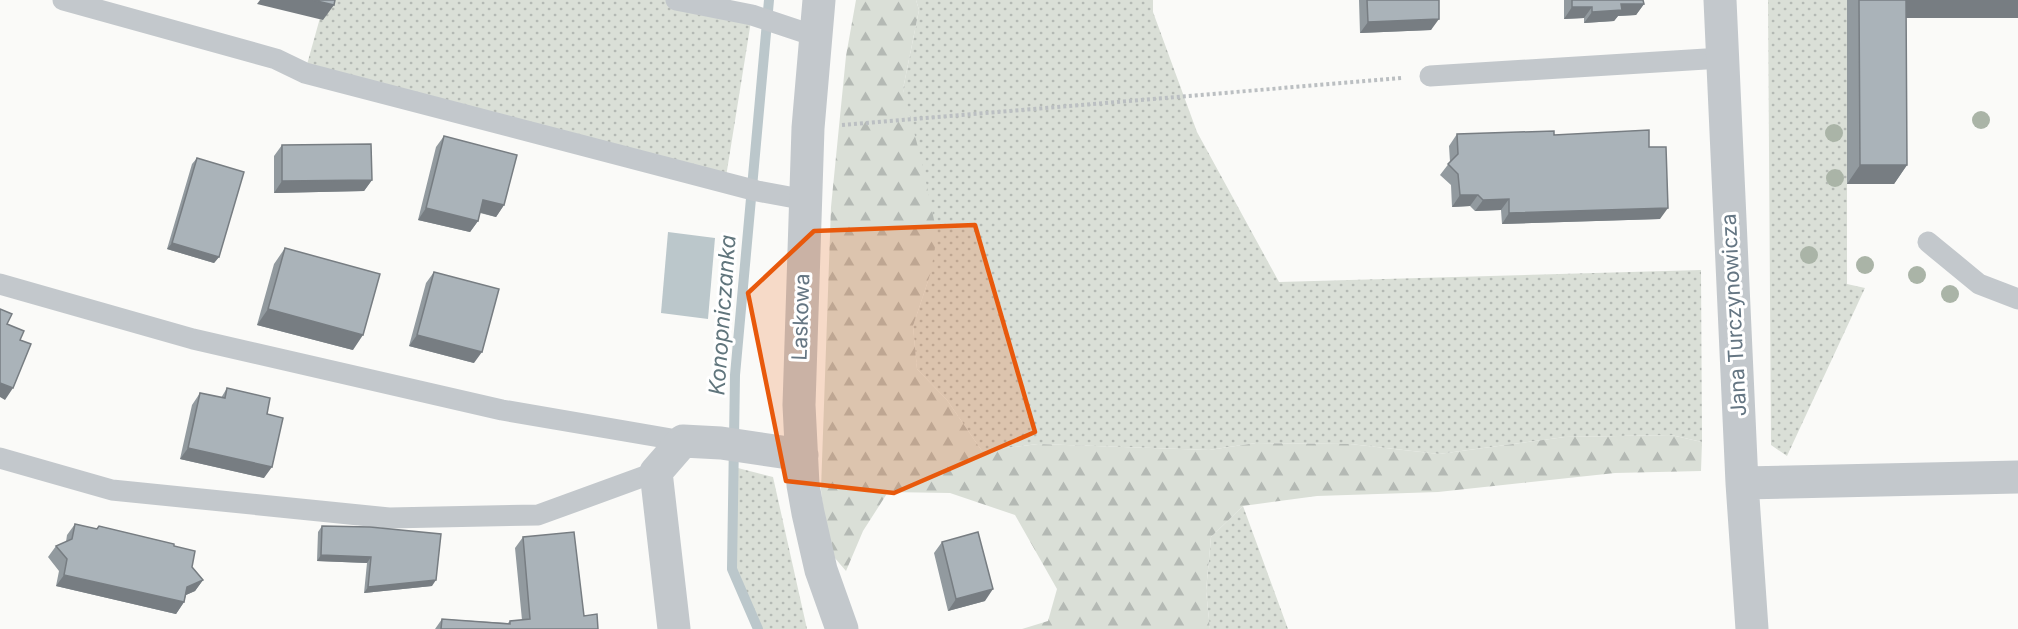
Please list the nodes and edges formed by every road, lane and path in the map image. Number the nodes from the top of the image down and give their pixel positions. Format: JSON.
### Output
{"nodes":[{"id":1,"x":63,"y":0,"type":"edge"},
{"id":2,"x":676,"y":0,"type":"edge"},
{"id":3,"x":819,"y":0,"type":"edge"},
{"id":4,"x":1720,"y":0,"type":"edge"},
{"id":5,"x":815,"y":36,"type":"junction"},
{"id":6,"x":1722,"y":58,"type":"junction"},
{"id":7,"x":1430,"y":76,"type":"joint"},
{"id":8,"x":808,"y":128,"type":"junction"},
{"id":9,"x":806,"y":200,"type":"junction"},
{"id":10,"x":1928,"y":242,"type":"dead end"},
{"id":11,"x":0,"y":284,"type":"edge"},
{"id":12,"x":2018,"y":299,"type":"edge"},
{"id":13,"x":683,"y":441,"type":"junction"},
{"id":14,"x":802,"y":455,"type":"junction"},
{"id":15,"x":0,"y":458,"type":"edge"},
{"id":16,"x":656,"y":472,"type":"junction"},
{"id":17,"x":2018,"y":477,"type":"edge"},
{"id":18,"x":1742,"y":483,"type":"junction"},
{"id":19,"x":674,"y":629,"type":"edge"},
{"id":20,"x":842,"y":629,"type":"edge"},
{"id":21,"x":1752,"y":629,"type":"edge"}],
"edges":[{"from":1,"to":9,"type":"lane"},
{"from":2,"to":5,"type":"lane"},
{"from":3,"to":5,"type":"street","name":"Laskowa"},
{"from":4,"to":6,"type":"street","name":"Jana Turczynowicza"},
{"from":5,"to":8,"type":"street","name":"Laskowa"},
{"from":6,"to":7,"type":"lane"},
{"from":6,"to":18,"type":"street","name":"Jana Turczynowicza"},
{"from":7,"to":8,"type":"path"},
{"from":8,"to":9,"type":"street","name":"Laskowa"},
{"from":9,"to":14,"type":"street","name":"Laskowa"},
{"from":10,"to":12,"type":"lane"},
{"from":11,"to":13,"type":"lane"},
{"from":13,"to":14,"type":"street"},
{"from":13,"to":16,"type":"street"},
{"from":14,"to":20,"type":"street","name":"Laskowa"},
{"from":15,"to":16,"type":"lane"},
{"from":16,"to":19,"type":"street"},
{"from":17,"to":18,"type":"street"},
{"from":18,"to":21,"type":"street","name":"Jana Turczynowicza"}]}
